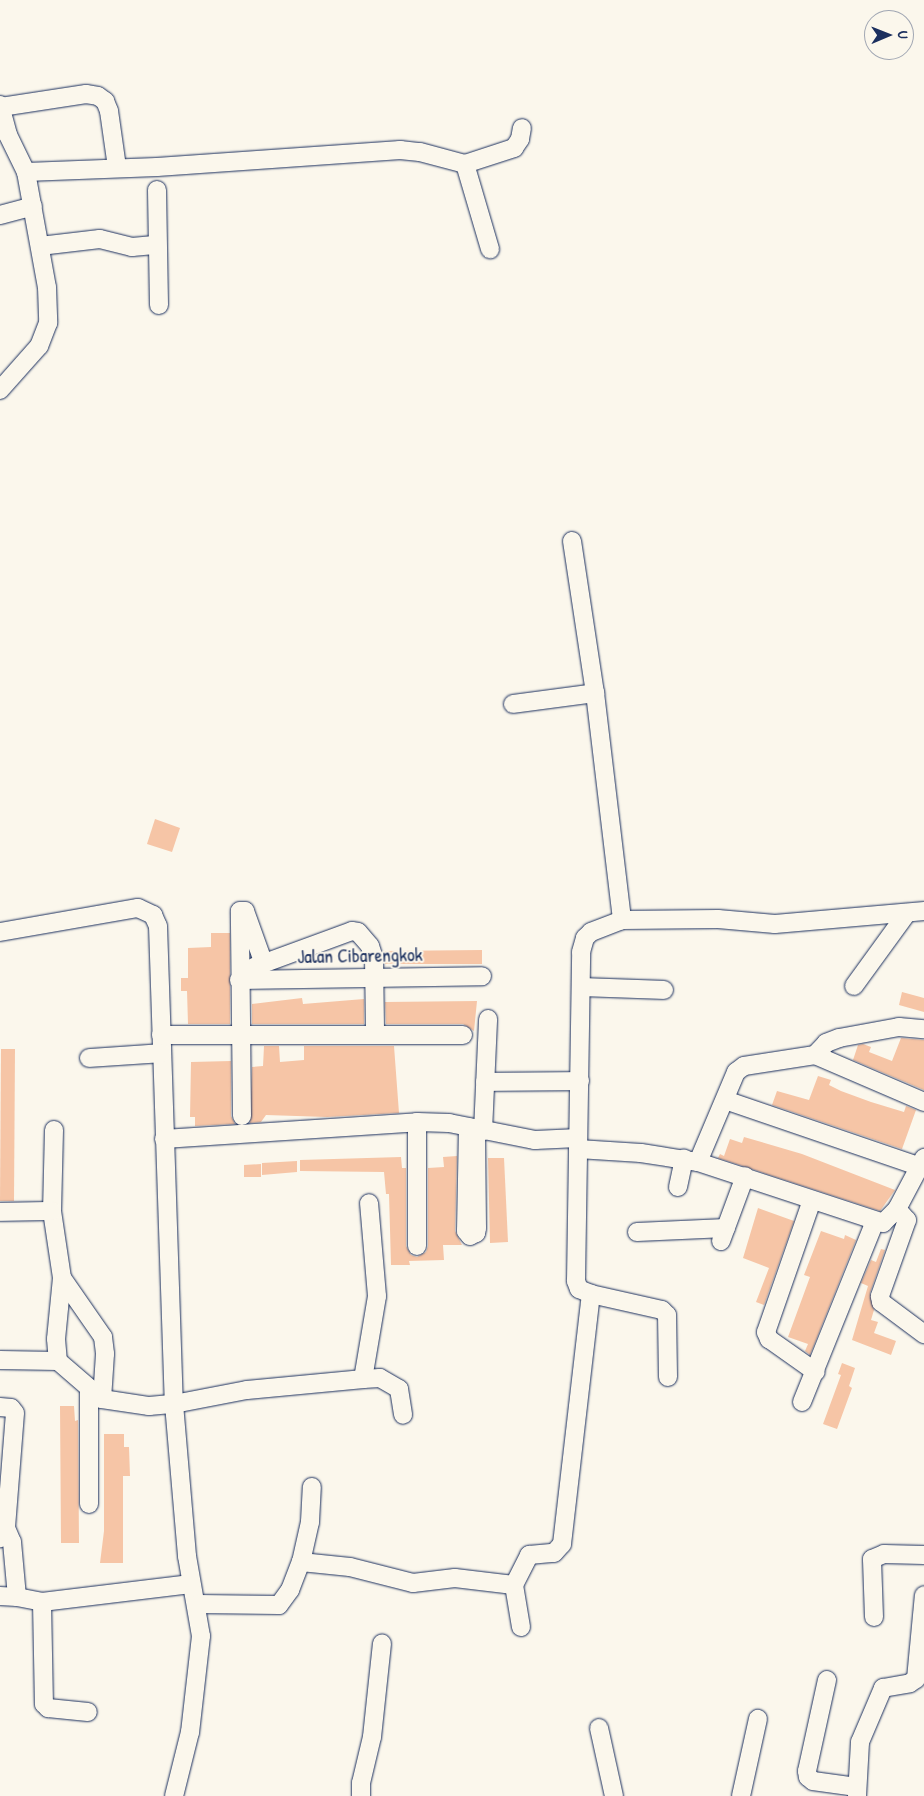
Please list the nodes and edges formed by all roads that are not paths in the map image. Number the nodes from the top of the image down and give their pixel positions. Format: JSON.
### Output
{"nodes":[{"id":1,"x":0,"y":106,"type":"edge"},
{"id":2,"x":522,"y":128,"type":"dead end"},
{"id":3,"x":4,"y":136,"type":"edge"},
{"id":4,"x":465,"y":164,"type":"junction"},
{"id":5,"x":116,"y":167,"type":"junction"},
{"id":6,"x":26,"y":172,"type":"junction"},
{"id":7,"x":157,"y":190,"type":"dead end"},
{"id":8,"x":33,"y":206,"type":"junction"},
{"id":9,"x":0,"y":215,"type":"edge"},
{"id":10,"x":157,"y":245,"type":"junction"},
{"id":11,"x":40,"y":246,"type":"junction"},
{"id":12,"x":490,"y":249,"type":"dead end"},
{"id":13,"x":159,"y":305,"type":"dead end"},
{"id":14,"x":0,"y":390,"type":"edge"},
{"id":15,"x":572,"y":541,"type":"dead end"},
{"id":16,"x":595,"y":693,"type":"junction"},
{"id":17,"x":513,"y":704,"type":"dead end"},
{"id":18,"x":916,"y":912,"type":"edge"},
{"id":19,"x":622,"y":920,"type":"junction"},
{"id":20,"x":0,"y":932,"type":"edge"},
{"id":21,"x":264,"y":964,"type":"junction"},
{"id":22,"x":239,"y":976,"type":"junction"},
{"id":23,"x":482,"y":976,"type":"dead end"},
{"id":24,"x":374,"y":977,"type":"junction"},
{"id":25,"x":854,"y":986,"type":"dead end"},
{"id":26,"x":583,"y":987,"type":"junction"},
{"id":27,"x":664,"y":990,"type":"dead end"},
{"id":28,"x":488,"y":1019,"type":"dead end"},
{"id":29,"x":924,"y":1029,"type":"edge"},
{"id":30,"x":375,"y":1034,"type":"junction"},
{"id":31,"x":162,"y":1035,"type":"junction"},
{"id":32,"x":463,"y":1035,"type":"dead end"},
{"id":33,"x":240,"y":1037,"type":"junction"},
{"id":34,"x":162,"y":1053,"type":"junction"},
{"id":35,"x":815,"y":1055,"type":"junction"},
{"id":36,"x":89,"y":1058,"type":"dead end"},
{"id":37,"x":580,"y":1081,"type":"junction"},
{"id":38,"x":485,"y":1082,"type":"junction"},
{"id":39,"x":725,"y":1100,"type":"junction"},
{"id":40,"x":924,"y":1102,"type":"edge"},
{"id":41,"x":242,"y":1116,"type":"dead end"},
{"id":42,"x":417,"y":1122,"type":"junction"},
{"id":43,"x":476,"y":1129,"type":"junction"},
{"id":44,"x":54,"y":1130,"type":"dead end"},
{"id":45,"x":164,"y":1139,"type":"junction"},
{"id":46,"x":578,"y":1143,"type":"junction"},
{"id":47,"x":691,"y":1161,"type":"junction"},
{"id":48,"x":921,"y":1162,"type":"edge"},
{"id":49,"x":745,"y":1176,"type":"junction"},
{"id":50,"x":678,"y":1188,"type":"dead end"},
{"id":51,"x":812,"y":1200,"type":"junction"},
{"id":52,"x":369,"y":1203,"type":"dead end"},
{"id":53,"x":897,"y":1209,"type":"junction"},
{"id":54,"x":52,"y":1211,"type":"junction"},
{"id":55,"x":0,"y":1212,"type":"edge"},
{"id":56,"x":874,"y":1221,"type":"junction"},
{"id":57,"x":637,"y":1232,"type":"dead end"},
{"id":58,"x":417,"y":1246,"type":"dead end"},
{"id":59,"x":62,"y":1278,"type":"junction"},
{"id":60,"x":590,"y":1294,"type":"junction"},
{"id":61,"x":924,"y":1334,"type":"edge"},
{"id":62,"x":0,"y":1360,"type":"edge"},
{"id":63,"x":58,"y":1361,"type":"junction"},
{"id":64,"x":816,"y":1372,"type":"junction"},
{"id":65,"x":668,"y":1377,"type":"dead end"},
{"id":66,"x":363,"y":1380,"type":"junction"},
{"id":67,"x":95,"y":1395,"type":"junction"},
{"id":68,"x":802,"y":1402,"type":"dead end"},
{"id":69,"x":174,"y":1404,"type":"junction"},
{"id":70,"x":0,"y":1407,"type":"edge"},
{"id":71,"x":403,"y":1415,"type":"dead end"},
{"id":72,"x":312,"y":1487,"type":"dead end"},
{"id":73,"x":89,"y":1504,"type":"dead end"},
{"id":74,"x":2,"y":1531,"type":"edge"},
{"id":75,"x":924,"y":1555,"type":"edge"},
{"id":76,"x":301,"y":1562,"type":"junction"},
{"id":77,"x":191,"y":1584,"type":"junction"},
{"id":78,"x":514,"y":1585,"type":"junction"},
{"id":79,"x":924,"y":1595,"type":"edge"},
{"id":80,"x":9,"y":1597,"type":"edge"},
{"id":81,"x":42,"y":1602,"type":"junction"},
{"id":82,"x":198,"y":1604,"type":"junction"},
{"id":83,"x":874,"y":1617,"type":"dead end"},
{"id":84,"x":522,"y":1627,"type":"dead end"},
{"id":85,"x":382,"y":1644,"type":"dead end"},
{"id":86,"x":826,"y":1680,"type":"dead end"},
{"id":87,"x":88,"y":1712,"type":"dead end"},
{"id":88,"x":758,"y":1719,"type":"dead end"},
{"id":89,"x":599,"y":1728,"type":"dead end"},
{"id":90,"x":857,"y":1791,"type":"edge"},
{"id":91,"x":174,"y":1796,"type":"edge"},
{"id":92,"x":361,"y":1796,"type":"edge"},
{"id":93,"x":614,"y":1796,"type":"edge"},
{"id":94,"x":742,"y":1796,"type":"edge"}],
"edges":[{"from":1,"to":3,"type":"street"},
{"from":1,"to":5,"type":"street"},
{"from":2,"to":4,"type":"street"},
{"from":3,"to":6,"type":"street"},
{"from":4,"to":5,"type":"street"},
{"from":4,"to":12,"type":"street"},
{"from":5,"to":6,"type":"street"},
{"from":6,"to":8,"type":"street"},
{"from":7,"to":10,"type":"street"},
{"from":8,"to":9,"type":"street"},
{"from":8,"to":11,"type":"street"},
{"from":10,"to":11,"type":"street"},
{"from":10,"to":13,"type":"street"},
{"from":11,"to":14,"type":"street"},
{"from":15,"to":16,"type":"street"},
{"from":16,"to":17,"type":"street"},
{"from":16,"to":19,"type":"street"},
{"from":18,"to":19,"type":"street"},
{"from":18,"to":25,"type":"street"},
{"from":19,"to":26,"type":"street"},
{"from":20,"to":31,"type":"street"},
{"from":21,"to":22,"type":"street"},
{"from":21,"to":22,"type":"street"},
{"from":21,"to":24,"type":"street"},
{"from":22,"to":24,"type":"street","name":"Jalan Cibarengkok"},
{"from":22,"to":33,"type":"street"},
{"from":23,"to":24,"type":"street","name":"Jalan Cibarengkok"},
{"from":24,"to":30,"type":"street"},
{"from":26,"to":27,"type":"street"},
{"from":26,"to":37,"type":"street"},
{"from":28,"to":38,"type":"street"},
{"from":29,"to":35,"type":"street"},
{"from":30,"to":32,"type":"street"},
{"from":30,"to":33,"type":"street"},
{"from":31,"to":33,"type":"street"},
{"from":31,"to":34,"type":"street"},
{"from":33,"to":41,"type":"street"},
{"from":34,"to":36,"type":"street"},
{"from":34,"to":45,"type":"street"},
{"from":35,"to":39,"type":"street"},
{"from":35,"to":40,"type":"street"},
{"from":37,"to":38,"type":"street"},
{"from":37,"to":46,"type":"street"},
{"from":38,"to":43,"type":"street"},
{"from":39,"to":47,"type":"street"},
{"from":39,"to":48,"type":"street"},
{"from":42,"to":43,"type":"street"},
{"from":42,"to":45,"type":"street"},
{"from":42,"to":58,"type":"street"},
{"from":43,"to":43,"type":"street"},
{"from":43,"to":46,"type":"street"},
{"from":44,"to":54,"type":"street"},
{"from":45,"to":69,"type":"street"},
{"from":46,"to":47,"type":"street"},
{"from":46,"to":60,"type":"street"},
{"from":47,"to":49,"type":"street"},
{"from":47,"to":50,"type":"street"},
{"from":48,"to":53,"type":"street"},
{"from":49,"to":51,"type":"street"},
{"from":49,"to":57,"type":"street"},
{"from":51,"to":56,"type":"street"},
{"from":51,"to":64,"type":"street"},
{"from":52,"to":66,"type":"street"},
{"from":53,"to":56,"type":"street"},
{"from":53,"to":61,"type":"street"},
{"from":54,"to":55,"type":"street"},
{"from":54,"to":59,"type":"street"},
{"from":56,"to":64,"type":"street"},
{"from":59,"to":63,"type":"street"},
{"from":59,"to":67,"type":"street"},
{"from":60,"to":65,"type":"street"},
{"from":60,"to":78,"type":"street"},
{"from":62,"to":63,"type":"street"},
{"from":63,"to":67,"type":"street"},
{"from":64,"to":68,"type":"street"},
{"from":66,"to":69,"type":"street"},
{"from":66,"to":71,"type":"street"},
{"from":67,"to":69,"type":"street"},
{"from":67,"to":73,"type":"street"},
{"from":69,"to":77,"type":"street"},
{"from":70,"to":74,"type":"street"},
{"from":72,"to":76,"type":"street"},
{"from":74,"to":80,"type":"street"},
{"from":75,"to":83,"type":"street"},
{"from":76,"to":78,"type":"street"},
{"from":76,"to":82,"type":"street"},
{"from":77,"to":81,"type":"street"},
{"from":77,"to":82,"type":"street"},
{"from":78,"to":84,"type":"street"},
{"from":79,"to":90,"type":"street"},
{"from":80,"to":81,"type":"street"},
{"from":81,"to":87,"type":"street"},
{"from":82,"to":91,"type":"street"},
{"from":85,"to":92,"type":"street"},
{"from":86,"to":90,"type":"street"},
{"from":88,"to":94,"type":"street"},
{"from":89,"to":93,"type":"street"}]}
